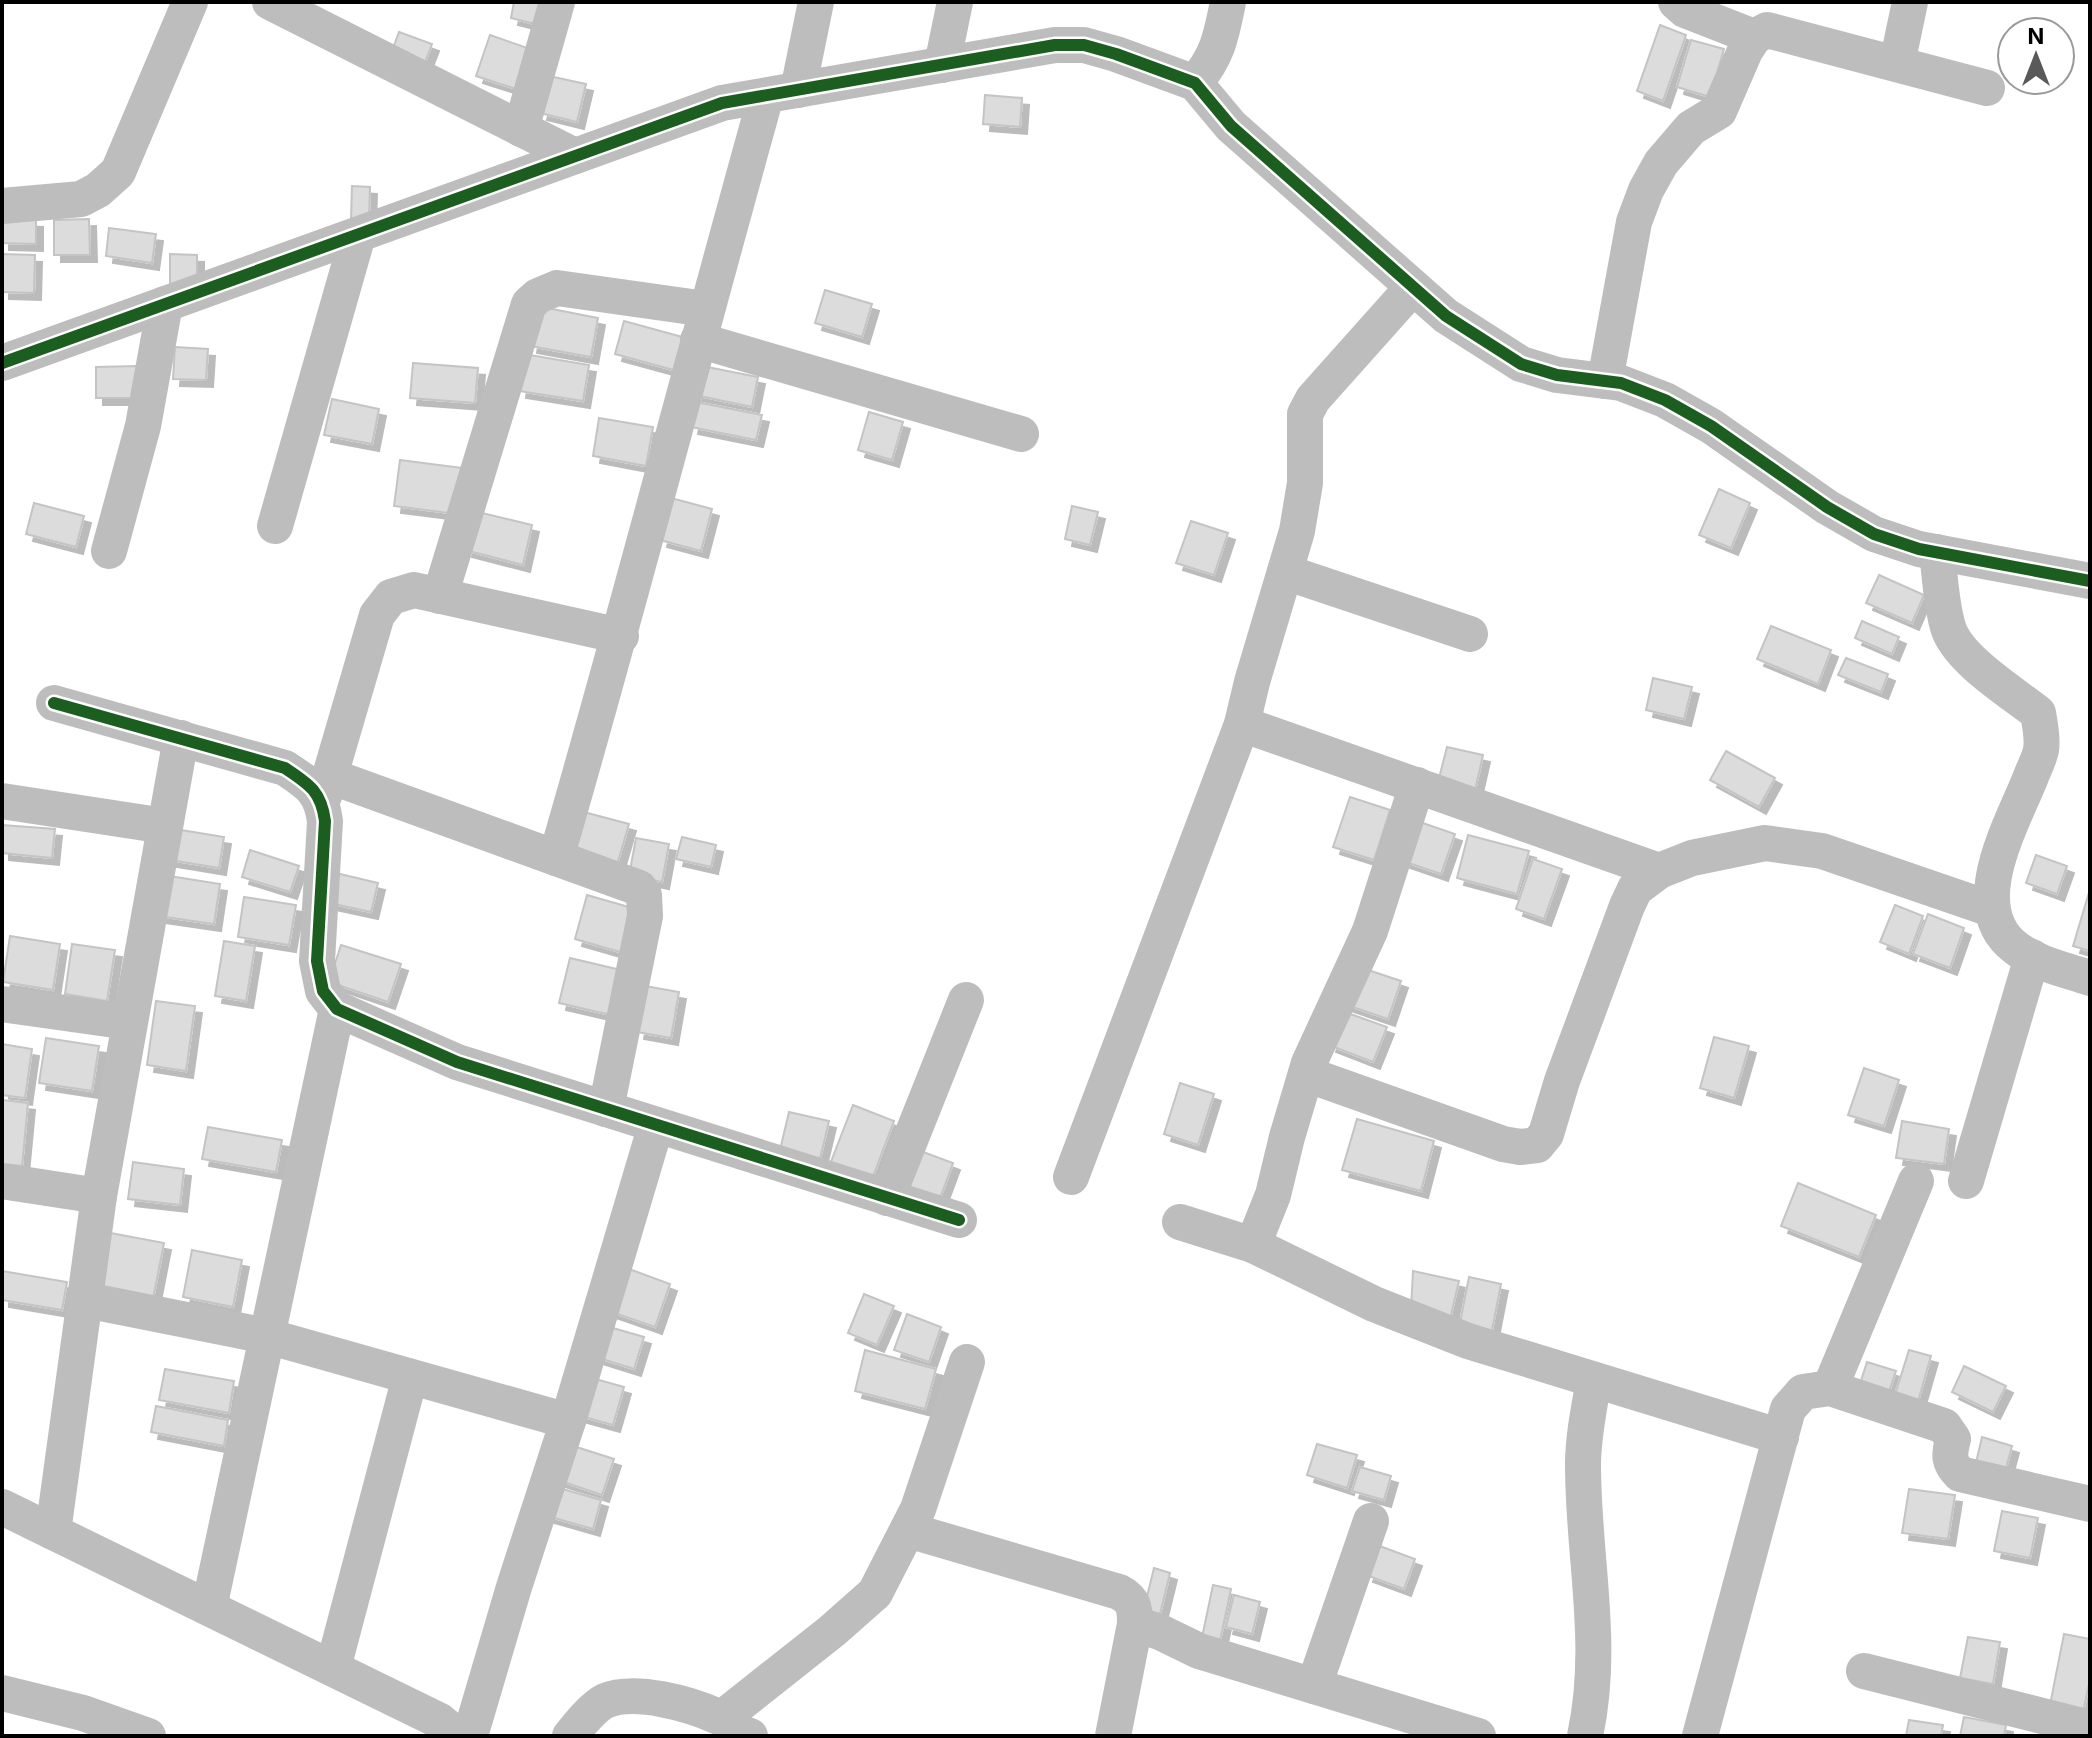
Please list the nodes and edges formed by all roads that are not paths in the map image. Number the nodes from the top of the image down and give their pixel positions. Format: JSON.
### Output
{"nodes":[{"id":1,"x":190,"y":2,"type":"edge"},
{"id":2,"x":270,"y":2,"type":"edge"},
{"id":3,"x":557,"y":2,"type":"edge"},
{"id":4,"x":816,"y":2,"type":"edge"},
{"id":5,"x":955,"y":2,"type":"edge"},
{"id":6,"x":1228,"y":2,"type":"edge"},
{"id":7,"x":1676,"y":2,"type":"edge"},
{"id":8,"x":1910,"y":2,"type":"edge"},
{"id":9,"x":1754,"y":37,"type":"junction"},
{"id":10,"x":1897,"y":64,"type":"junction"},
{"id":11,"x":942,"y":65,"type":"junction"},
{"id":12,"x":1195,"y":83,"type":"junction"},
{"id":13,"x":1987,"y":88,"type":"dead end"},
{"id":14,"x":782,"y":93,"type":"junction"},
{"id":15,"x":521,"y":129,"type":"junction"},
{"id":16,"x":575,"y":156,"type":"junction"},
{"id":17,"x":2,"y":206,"type":"edge"},
{"id":18,"x":358,"y":235,"type":"junction"},
{"id":19,"x":1413,"y":287,"type":"junction"},
{"id":20,"x":165,"y":304,"type":"junction"},
{"id":21,"x":702,"y":325,"type":"junction"},
{"id":22,"x":2,"y":363,"type":"edge"},
{"id":23,"x":1605,"y":381,"type":"junction"},
{"id":24,"x":1021,"y":434,"type":"dead end"},
{"id":25,"x":275,"y":526,"type":"dead end"},
{"id":26,"x":109,"y":551,"type":"dead end"},
{"id":27,"x":1937,"y":552,"type":"junction"},
{"id":28,"x":1285,"y":572,"type":"junction"},
{"id":29,"x":2090,"y":581,"type":"edge"},
{"id":30,"x":440,"y":596,"type":"junction"},
{"id":31,"x":1470,"y":634,"type":"dead end"},
{"id":32,"x":621,"y":636,"type":"junction"},
{"id":33,"x":54,"y":703,"type":"dead end"},
{"id":34,"x":1242,"y":724,"type":"junction"},
{"id":35,"x":181,"y":738,"type":"junction"},
{"id":36,"x":1417,"y":785,"type":"junction"},
{"id":37,"x":326,"y":789,"type":"junction"},
{"id":38,"x":2,"y":801,"type":"edge"},
{"id":39,"x":165,"y":826,"type":"junction"},
{"id":40,"x":556,"y":858,"type":"junction"},
{"id":41,"x":1659,"y":871,"type":"junction"},
{"id":42,"x":1991,"y":909,"type":"junction"},
{"id":43,"x":2032,"y":957,"type":"junction"},
{"id":44,"x":2090,"y":978,"type":"edge"},
{"id":45,"x":966,"y":1000,"type":"dead end"},
{"id":46,"x":2,"y":1004,"type":"edge"},
{"id":47,"x":337,"y":1009,"type":"junction"},
{"id":48,"x":129,"y":1022,"type":"junction"},
{"id":49,"x":1306,"y":1074,"type":"junction"},
{"id":50,"x":606,"y":1109,"type":"junction"},
{"id":51,"x":656,"y":1125,"type":"junction"},
{"id":52,"x":1071,"y":1177,"type":"dead end"},
{"id":53,"x":2,"y":1181,"type":"edge"},
{"id":54,"x":1916,"y":1181,"type":"dead end"},
{"id":55,"x":1966,"y":1181,"type":"dead end"},
{"id":56,"x":99,"y":1196,"type":"junction"},
{"id":57,"x":887,"y":1198,"type":"junction"},
{"id":58,"x":959,"y":1220,"type":"dead end"},
{"id":59,"x":1180,"y":1222,"type":"dead end"},
{"id":60,"x":1253,"y":1245,"type":"junction"},
{"id":61,"x":86,"y":1300,"type":"junction"},
{"id":62,"x":267,"y":1336,"type":"junction"},
{"id":63,"x":967,"y":1362,"type":"dead end"},
{"id":64,"x":410,"y":1377,"type":"junction"},
{"id":65,"x":1594,"y":1380,"type":"junction"},
{"id":66,"x":1830,"y":1388,"type":"junction"},
{"id":67,"x":568,"y":1421,"type":"junction"},
{"id":68,"x":1781,"y":1437,"type":"junction"},
{"id":69,"x":2090,"y":1504,"type":"edge"},
{"id":70,"x":2,"y":1507,"type":"edge"},
{"id":71,"x":1371,"y":1521,"type":"dead end"},
{"id":72,"x":908,"y":1530,"type":"junction"},
{"id":73,"x":53,"y":1532,"type":"junction"},
{"id":74,"x":209,"y":1608,"type":"junction"},
{"id":75,"x":1135,"y":1624,"type":"junction"},
{"id":76,"x":333,"y":1668,"type":"junction"},
{"id":77,"x":1864,"y":1671,"type":"dead end"},
{"id":78,"x":1314,"y":1686,"type":"junction"},
{"id":79,"x":2,"y":1693,"type":"edge"},
{"id":80,"x":736,"y":1727,"type":"edge"},
{"id":81,"x":2090,"y":1728,"type":"edge"},
{"id":82,"x":148,"y":1736,"type":"edge"},
{"id":83,"x":458,"y":1736,"type":"edge"},
{"id":84,"x":470,"y":1736,"type":"edge"},
{"id":85,"x":570,"y":1736,"type":"edge"},
{"id":86,"x":1113,"y":1736,"type":"edge"},
{"id":87,"x":1478,"y":1736,"type":"edge"},
{"id":88,"x":1585,"y":1736,"type":"edge"},
{"id":89,"x":1700,"y":1736,"type":"edge"}],
"edges":[{"from":1,"to":17,"type":"street"},
{"from":2,"to":15,"type":"street"},
{"from":3,"to":15,"type":"street"},
{"from":4,"to":14,"type":"street"},
{"from":5,"to":11,"type":"street"},
{"from":6,"to":12,"type":"street"},
{"from":7,"to":9,"type":"street"},
{"from":8,"to":10,"type":"street"},
{"from":9,"to":10,"type":"street"},
{"from":9,"to":23,"type":"street"},
{"from":10,"to":13,"type":"street"},
{"from":11,"to":12,"type":"street"},
{"from":11,"to":14,"type":"street"},
{"from":12,"to":19,"type":"street"},
{"from":14,"to":16,"type":"street"},
{"from":14,"to":21,"type":"street"},
{"from":15,"to":16,"type":"street"},
{"from":16,"to":18,"type":"street"},
{"from":18,"to":20,"type":"street"},
{"from":18,"to":25,"type":"street"},
{"from":19,"to":23,"type":"street"},
{"from":19,"to":28,"type":"street"},
{"from":20,"to":22,"type":"street"},
{"from":20,"to":26,"type":"street"},
{"from":21,"to":24,"type":"street"},
{"from":21,"to":30,"type":"street"},
{"from":21,"to":32,"type":"street"},
{"from":23,"to":27,"type":"street"},
{"from":27,"to":29,"type":"street"},
{"from":27,"to":42,"type":"street"},
{"from":28,"to":31,"type":"street"},
{"from":28,"to":34,"type":"street"},
{"from":30,"to":32,"type":"street"},
{"from":30,"to":37,"type":"street"},
{"from":32,"to":40,"type":"street"},
{"from":33,"to":35,"type":"street"},
{"from":34,"to":36,"type":"street"},
{"from":34,"to":52,"type":"street"},
{"from":35,"to":37,"type":"street"},
{"from":35,"to":39,"type":"street"},
{"from":36,"to":41,"type":"street"},
{"from":36,"to":49,"type":"street"},
{"from":37,"to":40,"type":"street"},
{"from":37,"to":47,"type":"street"},
{"from":38,"to":39,"type":"street"},
{"from":39,"to":48,"type":"street"},
{"from":40,"to":50,"type":"street"},
{"from":41,"to":42,"type":"street"},
{"from":41,"to":49,"type":"street"},
{"from":42,"to":43,"type":"street"},
{"from":43,"to":44,"type":"street"},
{"from":43,"to":55,"type":"street"},
{"from":45,"to":57,"type":"street"},
{"from":46,"to":48,"type":"street"},
{"from":47,"to":50,"type":"street"},
{"from":47,"to":62,"type":"street"},
{"from":48,"to":56,"type":"street"},
{"from":49,"to":60,"type":"street"},
{"from":50,"to":51,"type":"street"},
{"from":51,"to":57,"type":"street"},
{"from":51,"to":67,"type":"street"},
{"from":53,"to":56,"type":"street"},
{"from":54,"to":66,"type":"street"},
{"from":56,"to":61,"type":"street"},
{"from":57,"to":58,"type":"street"},
{"from":59,"to":60,"type":"street"},
{"from":60,"to":65,"type":"street"},
{"from":61,"to":62,"type":"street"},
{"from":61,"to":73,"type":"street"},
{"from":62,"to":64,"type":"street"},
{"from":62,"to":74,"type":"street"},
{"from":63,"to":72,"type":"street"},
{"from":64,"to":67,"type":"street"},
{"from":64,"to":76,"type":"street"},
{"from":65,"to":68,"type":"street"},
{"from":65,"to":88,"type":"street"},
{"from":66,"to":68,"type":"street"},
{"from":66,"to":69,"type":"street"},
{"from":67,"to":84,"type":"street"},
{"from":68,"to":89,"type":"street"},
{"from":70,"to":73,"type":"street"},
{"from":71,"to":78,"type":"street"},
{"from":72,"to":75,"type":"street"},
{"from":72,"to":80,"type":"street"},
{"from":73,"to":74,"type":"street"},
{"from":74,"to":76,"type":"street"},
{"from":75,"to":78,"type":"street"},
{"from":75,"to":86,"type":"street"},
{"from":76,"to":83,"type":"street"},
{"from":77,"to":81,"type":"street"},
{"from":78,"to":87,"type":"street"},
{"from":79,"to":82,"type":"street"},
{"from":80,"to":85,"type":"street"}]}
